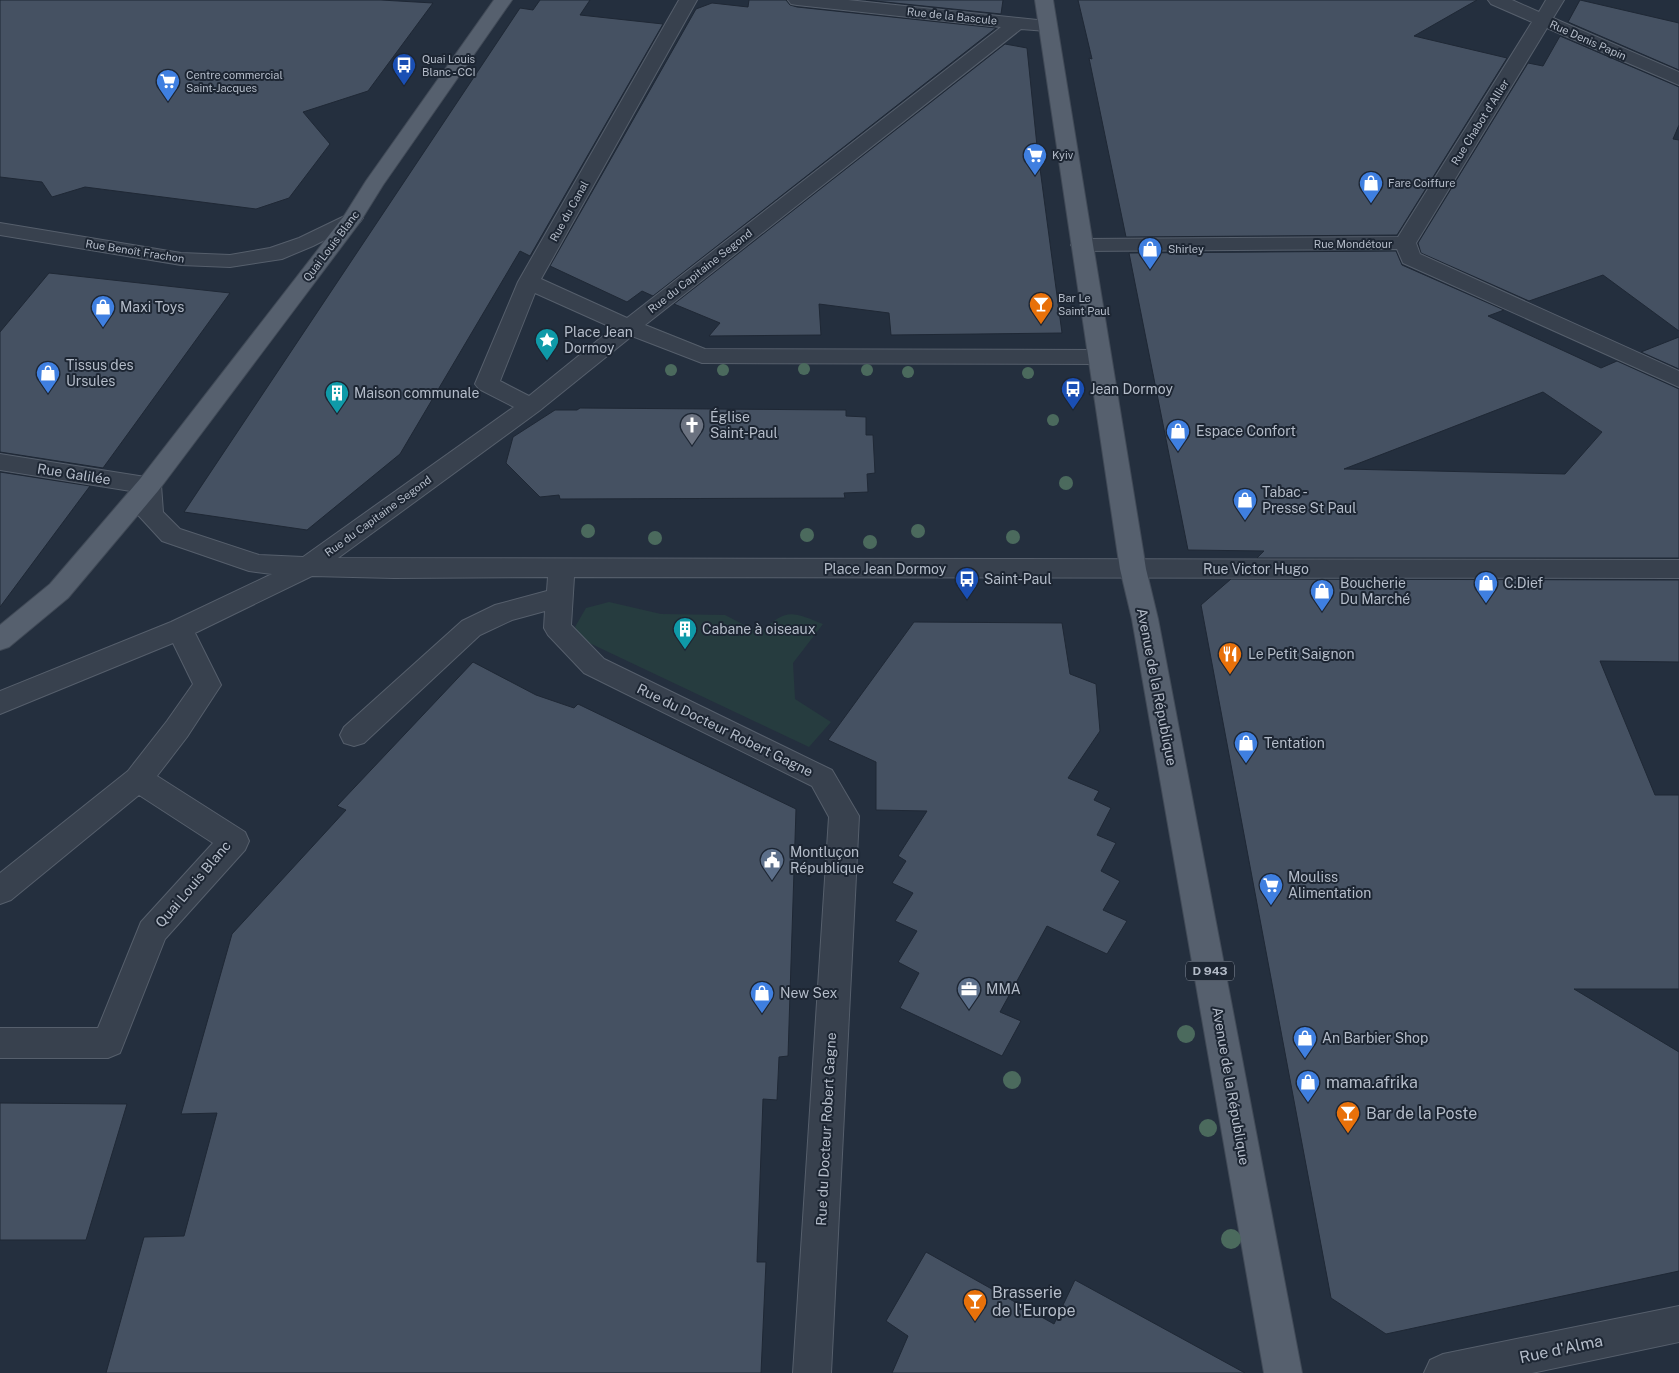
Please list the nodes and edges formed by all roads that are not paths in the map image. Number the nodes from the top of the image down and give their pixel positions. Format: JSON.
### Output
{"nodes":[{"id":1,"x":503,"y":0,"type":"edge"},
{"id":2,"x":688,"y":0,"type":"edge"},
{"id":3,"x":797,"y":0,"type":"edge"},
{"id":4,"x":1044,"y":0,"type":"edge"},
{"id":5,"x":1497,"y":0,"type":"edge"},
{"id":6,"x":1555,"y":0,"type":"edge"},
{"id":7,"x":869,"y":4,"type":"edge"},
{"id":8,"x":1542,"y":20,"type":"junction"},
{"id":9,"x":1017,"y":23,"type":"junction"},
{"id":10,"x":1047,"y":26,"type":"junction"},
{"id":11,"x":1679,"y":79,"type":"edge"},
{"id":12,"x":353,"y":218,"type":"junction"},
{"id":13,"x":0,"y":229,"type":"edge"},
{"id":14,"x":1405,"y":243,"type":"junction"},
{"id":15,"x":1082,"y":245,"type":"junction"},
{"id":16,"x":529,"y":282,"type":"junction"},
{"id":17,"x":629,"y":328,"type":"junction"},
{"id":18,"x":1099,"y":357,"type":"junction"},
{"id":19,"x":1679,"y":380,"type":"edge"},
{"id":20,"x":531,"y":406,"type":"junction"},
{"id":21,"x":0,"y":462,"type":"edge"},
{"id":22,"x":149,"y":486,"type":"junction"},
{"id":23,"x":308,"y":567,"type":"junction"},
{"id":24,"x":1132,"y":569,"type":"junction"},
{"id":25,"x":1679,"y":569,"type":"edge"},
{"id":26,"x":561,"y":582,"type":"junction"},
{"id":27,"x":180,"y":629,"type":"junction"},
{"id":28,"x":0,"y":640,"type":"edge"},
{"id":29,"x":0,"y":703,"type":"edge"},
{"id":30,"x":354,"y":735,"type":"dead end"},
{"id":31,"x":138,"y":779,"type":"junction"},
{"id":32,"x":0,"y":891,"type":"edge"},
{"id":33,"x":0,"y":1043,"type":"edge"},
{"id":34,"x":1679,"y":1324,"type":"edge"},
{"id":35,"x":812,"y":1373,"type":"edge"},
{"id":36,"x":1283,"y":1373,"type":"edge"},
{"id":37,"x":1443,"y":1373,"type":"edge"}],
"edges":[{"from":1,"to":12,"type":"main road","name":"Quai Louis Blanc"},
{"from":2,"to":16,"type":"street","name":"Rue du Canal"},
{"from":3,"to":7,"type":"street","name":"Rue de la Bascule"},
{"from":4,"to":10,"type":"main road","name":"Avenue de la République","number":"D 943"},
{"from":5,"to":8,"type":"street","name":"Rue Denis Papin"},
{"from":6,"to":8,"type":"street","name":"Rue Chabot d'Allier"},
{"from":7,"to":9,"type":"street","name":"Rue de la Bascule"},
{"from":8,"to":11,"type":"street","name":"Rue Denis Papin"},
{"from":8,"to":14,"type":"street","name":"Rue Chabot d'Allier"},
{"from":9,"to":10,"type":"street","name":"Rue de la Bascule"},
{"from":9,"to":17,"type":"street","name":"Rue du Capitaine Segond"},
{"from":10,"to":15,"type":"main road","name":"Avenue de la République","number":"D 943"},
{"from":12,"to":13,"type":"street","name":"Rue Benoît Frachon"},
{"from":12,"to":22,"type":"main road","name":"Quai Louis Blanc"},
{"from":14,"to":15,"type":"street","name":"Rue Mondétour"},
{"from":14,"to":19,"type":"street","name":"Rue Mondétour"},
{"from":15,"to":18,"type":"main road","name":"Avenue de la République","number":"D 943"},
{"from":16,"to":17,"type":"street"},
{"from":16,"to":20,"type":"street","name":"Rue du Canal"},
{"from":17,"to":18,"type":"street"},
{"from":17,"to":20,"type":"street","name":"Rue du Capitaine Segond"},
{"from":18,"to":24,"type":"main road","name":"Avenue de la République","number":"D 943"},
{"from":20,"to":23,"type":"street","name":"Rue du Capitaine Segond"},
{"from":21,"to":22,"type":"street","name":"Rue Galilée"},
{"from":22,"to":23,"type":"street"},
{"from":22,"to":28,"type":"main road","name":"Quai Louis Blanc"},
{"from":23,"to":26,"type":"street","name":"Place Jean Dormoy"},
{"from":23,"to":27,"type":"street"},
{"from":24,"to":25,"type":"street","name":"Rue Victor Hugo"},
{"from":24,"to":26,"type":"street","name":"Place Jean Dormoy"},
{"from":24,"to":36,"type":"main road","name":"Avenue de la République","number":"D 943"},
{"from":26,"to":30,"type":"street"},
{"from":26,"to":35,"type":"street","name":"Rue du Docteur Robert Gagne"},
{"from":27,"to":29,"type":"street"},
{"from":27,"to":31,"type":"street"},
{"from":31,"to":32,"type":"street"},
{"from":31,"to":33,"type":"street","name":"Quai Louis Blanc"},
{"from":34,"to":37,"type":"street","name":"Rue d'Alma"}]}
